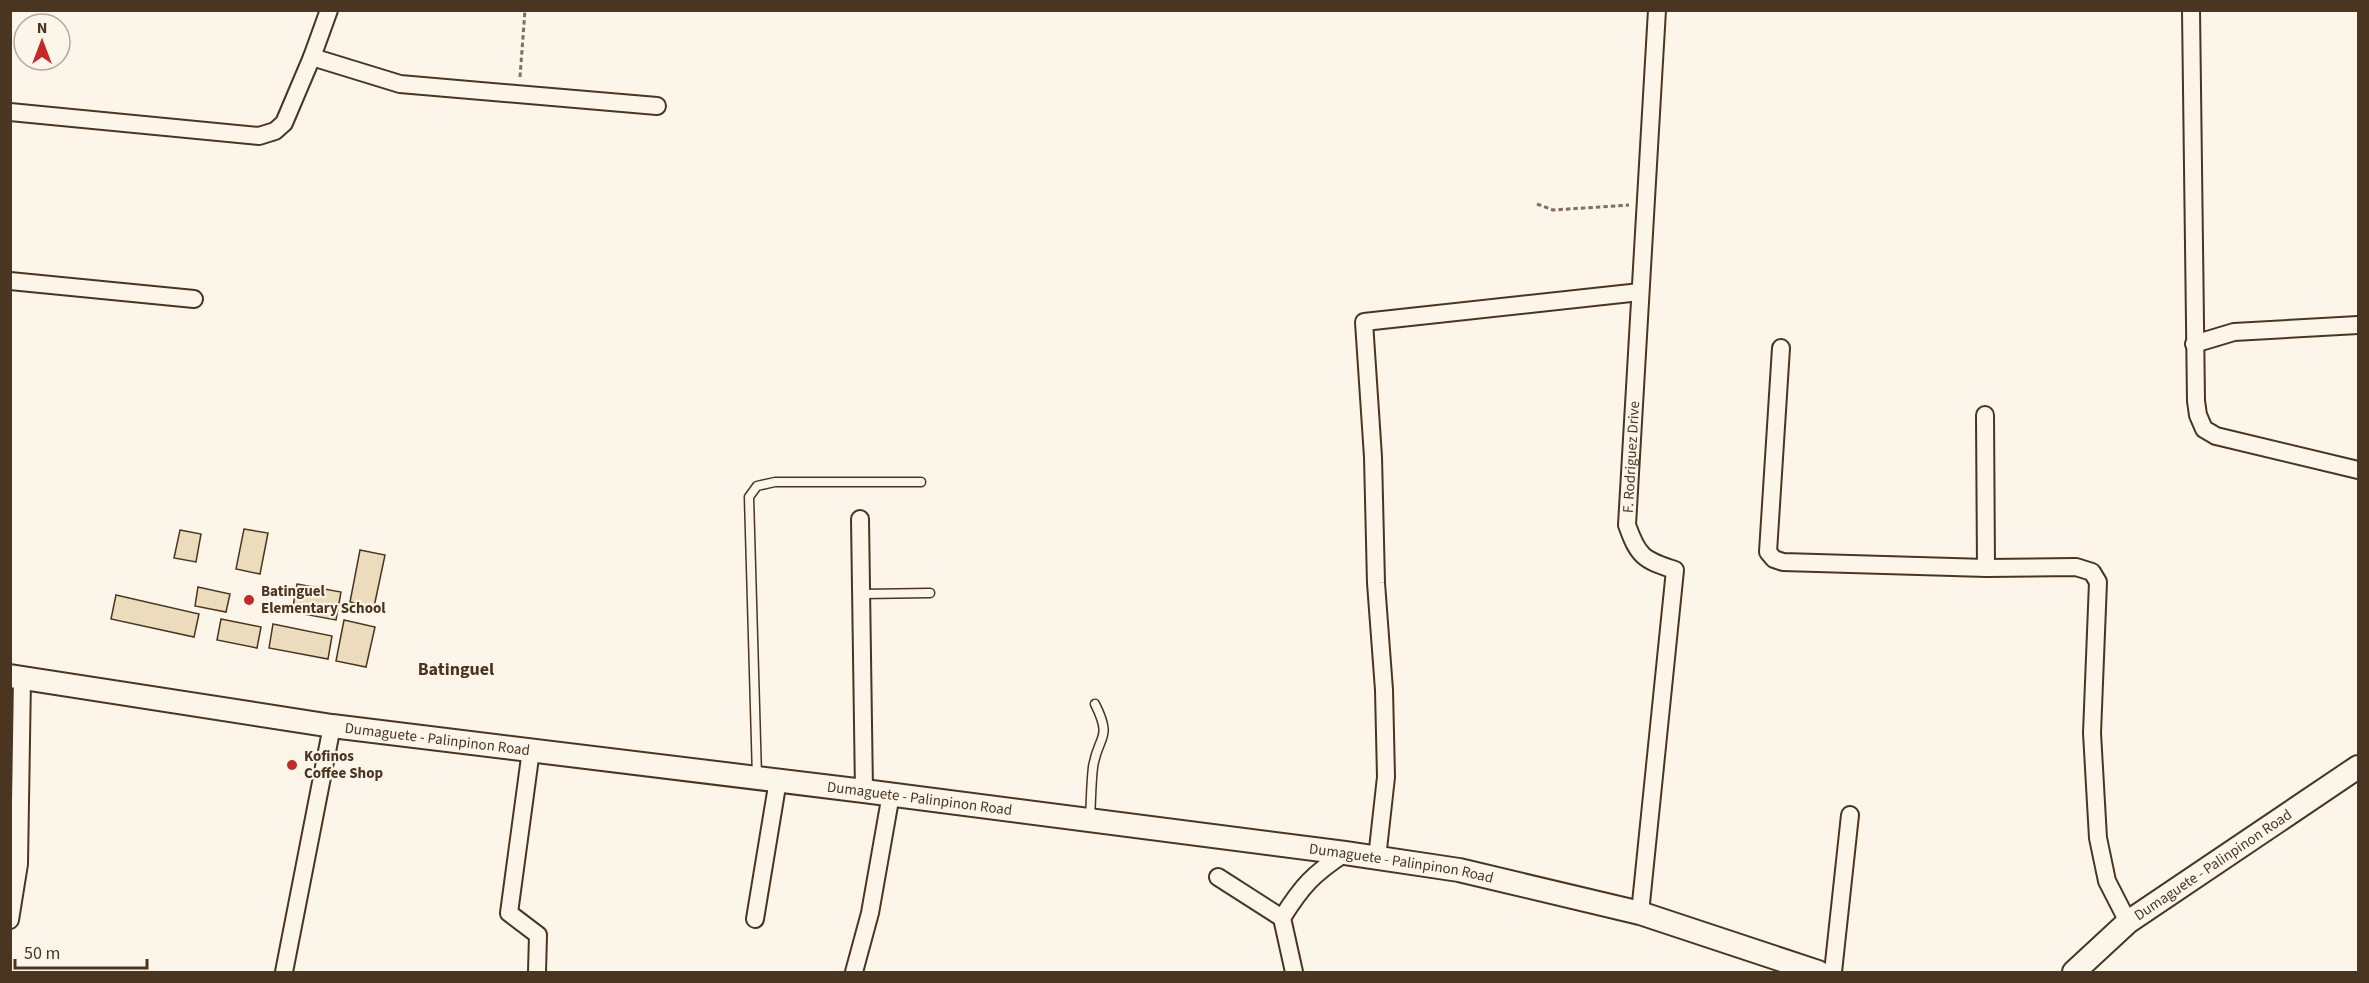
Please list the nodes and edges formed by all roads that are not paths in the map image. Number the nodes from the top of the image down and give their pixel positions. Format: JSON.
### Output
{"nodes":[{"id":1,"x":329,"y":10,"type":"edge"},
{"id":2,"x":1657,"y":10,"type":"edge"},
{"id":3,"x":2191,"y":10,"type":"edge"},
{"id":4,"x":312,"y":57,"type":"junction"},
{"id":5,"x":657,"y":106,"type":"dead end"},
{"id":6,"x":10,"y":112,"type":"edge"},
{"id":7,"x":10,"y":281,"type":"edge"},
{"id":8,"x":1640,"y":292,"type":"junction"},
{"id":9,"x":194,"y":298,"type":"dead end"},
{"id":10,"x":2358,"y":325,"type":"edge"},
{"id":11,"x":2194,"y":344,"type":"junction"},
{"id":12,"x":1780,"y":348,"type":"dead end"},
{"id":13,"x":1985,"y":415,"type":"dead end"},
{"id":14,"x":2358,"y":470,"type":"edge"},
{"id":15,"x":921,"y":482,"type":"dead end"},
{"id":16,"x":860,"y":519,"type":"dead end"},
{"id":17,"x":1986,"y":568,"type":"junction"},
{"id":18,"x":930,"y":593,"type":"dead end"},
{"id":19,"x":863,"y":594,"type":"junction"},
{"id":20,"x":16,"y":677,"type":"edge"},
{"id":21,"x":1095,"y":704,"type":"dead end"},
{"id":22,"x":333,"y":726,"type":"junction"},
{"id":23,"x":531,"y":750,"type":"junction"},
{"id":24,"x":2358,"y":766,"type":"edge"},
{"id":25,"x":768,"y":778,"type":"junction"},
{"id":26,"x":864,"y":791,"type":"junction"},
{"id":27,"x":891,"y":794,"type":"junction"},
{"id":28,"x":1850,"y":815,"type":"dead end"},
{"id":29,"x":1090,"y":820,"type":"junction"},
{"id":30,"x":1345,"y":853,"type":"junction"},
{"id":31,"x":1377,"y":858,"type":"junction"},
{"id":32,"x":1218,"y":877,"type":"dead end"},
{"id":33,"x":1640,"y":913,"type":"junction"},
{"id":34,"x":1282,"y":918,"type":"junction"},
{"id":35,"x":755,"y":919,"type":"dead end"},
{"id":36,"x":10,"y":920,"type":"edge"},
{"id":37,"x":2128,"y":922,"type":"junction"},
{"id":38,"x":1293,"y":971,"type":"edge"},
{"id":39,"x":284,"y":972,"type":"edge"},
{"id":40,"x":537,"y":972,"type":"edge"},
{"id":41,"x":854,"y":972,"type":"edge"},
{"id":42,"x":1818,"y":972,"type":"edge"},
{"id":43,"x":1833,"y":972,"type":"edge"},
{"id":44,"x":2074,"y":972,"type":"edge"}],
"edges":[{"from":1,"to":4,"type":"street"},
{"from":2,"to":8,"type":"street","name":"F. Rodriguez Drive"},
{"from":3,"to":11,"type":"street"},
{"from":4,"to":5,"type":"street"},
{"from":4,"to":6,"type":"street"},
{"from":7,"to":9,"type":"street"},
{"from":8,"to":31,"type":"street"},
{"from":8,"to":33,"type":"street","name":"F. Rodriguez Drive"},
{"from":10,"to":11,"type":"street"},
{"from":11,"to":14,"type":"street"},
{"from":12,"to":17,"type":"street"},
{"from":13,"to":17,"type":"street"},
{"from":15,"to":25,"type":"lane"},
{"from":16,"to":19,"type":"street"},
{"from":17,"to":37,"type":"street"},
{"from":18,"to":19,"type":"lane"},
{"from":19,"to":26,"type":"street"},
{"from":20,"to":22,"type":"main road","name":"Dumaguete - Palinpinon Road"},
{"from":20,"to":36,"type":"street"},
{"from":21,"to":29,"type":"lane"},
{"from":22,"to":23,"type":"main road","name":"Dumaguete - Palinpinon Road"},
{"from":22,"to":39,"type":"street"},
{"from":23,"to":25,"type":"main road","name":"Dumaguete - Palinpinon Road"},
{"from":23,"to":40,"type":"street"},
{"from":24,"to":37,"type":"main road","name":"Dumaguete - Palinpinon Road"},
{"from":25,"to":26,"type":"main road","name":"Dumaguete - Palinpinon Road"},
{"from":25,"to":35,"type":"street"},
{"from":26,"to":27,"type":"main road","name":"Dumaguete - Palinpinon Road"},
{"from":27,"to":29,"type":"main road","name":"Dumaguete - Palinpinon Road"},
{"from":27,"to":41,"type":"street"},
{"from":28,"to":43,"type":"street"},
{"from":29,"to":30,"type":"main road","name":"Dumaguete - Palinpinon Road"},
{"from":30,"to":31,"type":"main road","name":"Dumaguete - Palinpinon Road"},
{"from":30,"to":34,"type":"street"},
{"from":31,"to":33,"type":"main road","name":"Dumaguete - Palinpinon Road"},
{"from":32,"to":34,"type":"street"},
{"from":33,"to":42,"type":"main road","name":"Dumaguete - Palinpinon Road"},
{"from":34,"to":38,"type":"street"},
{"from":37,"to":44,"type":"main road","name":"Dumaguete - Palinpinon Road"}]}
